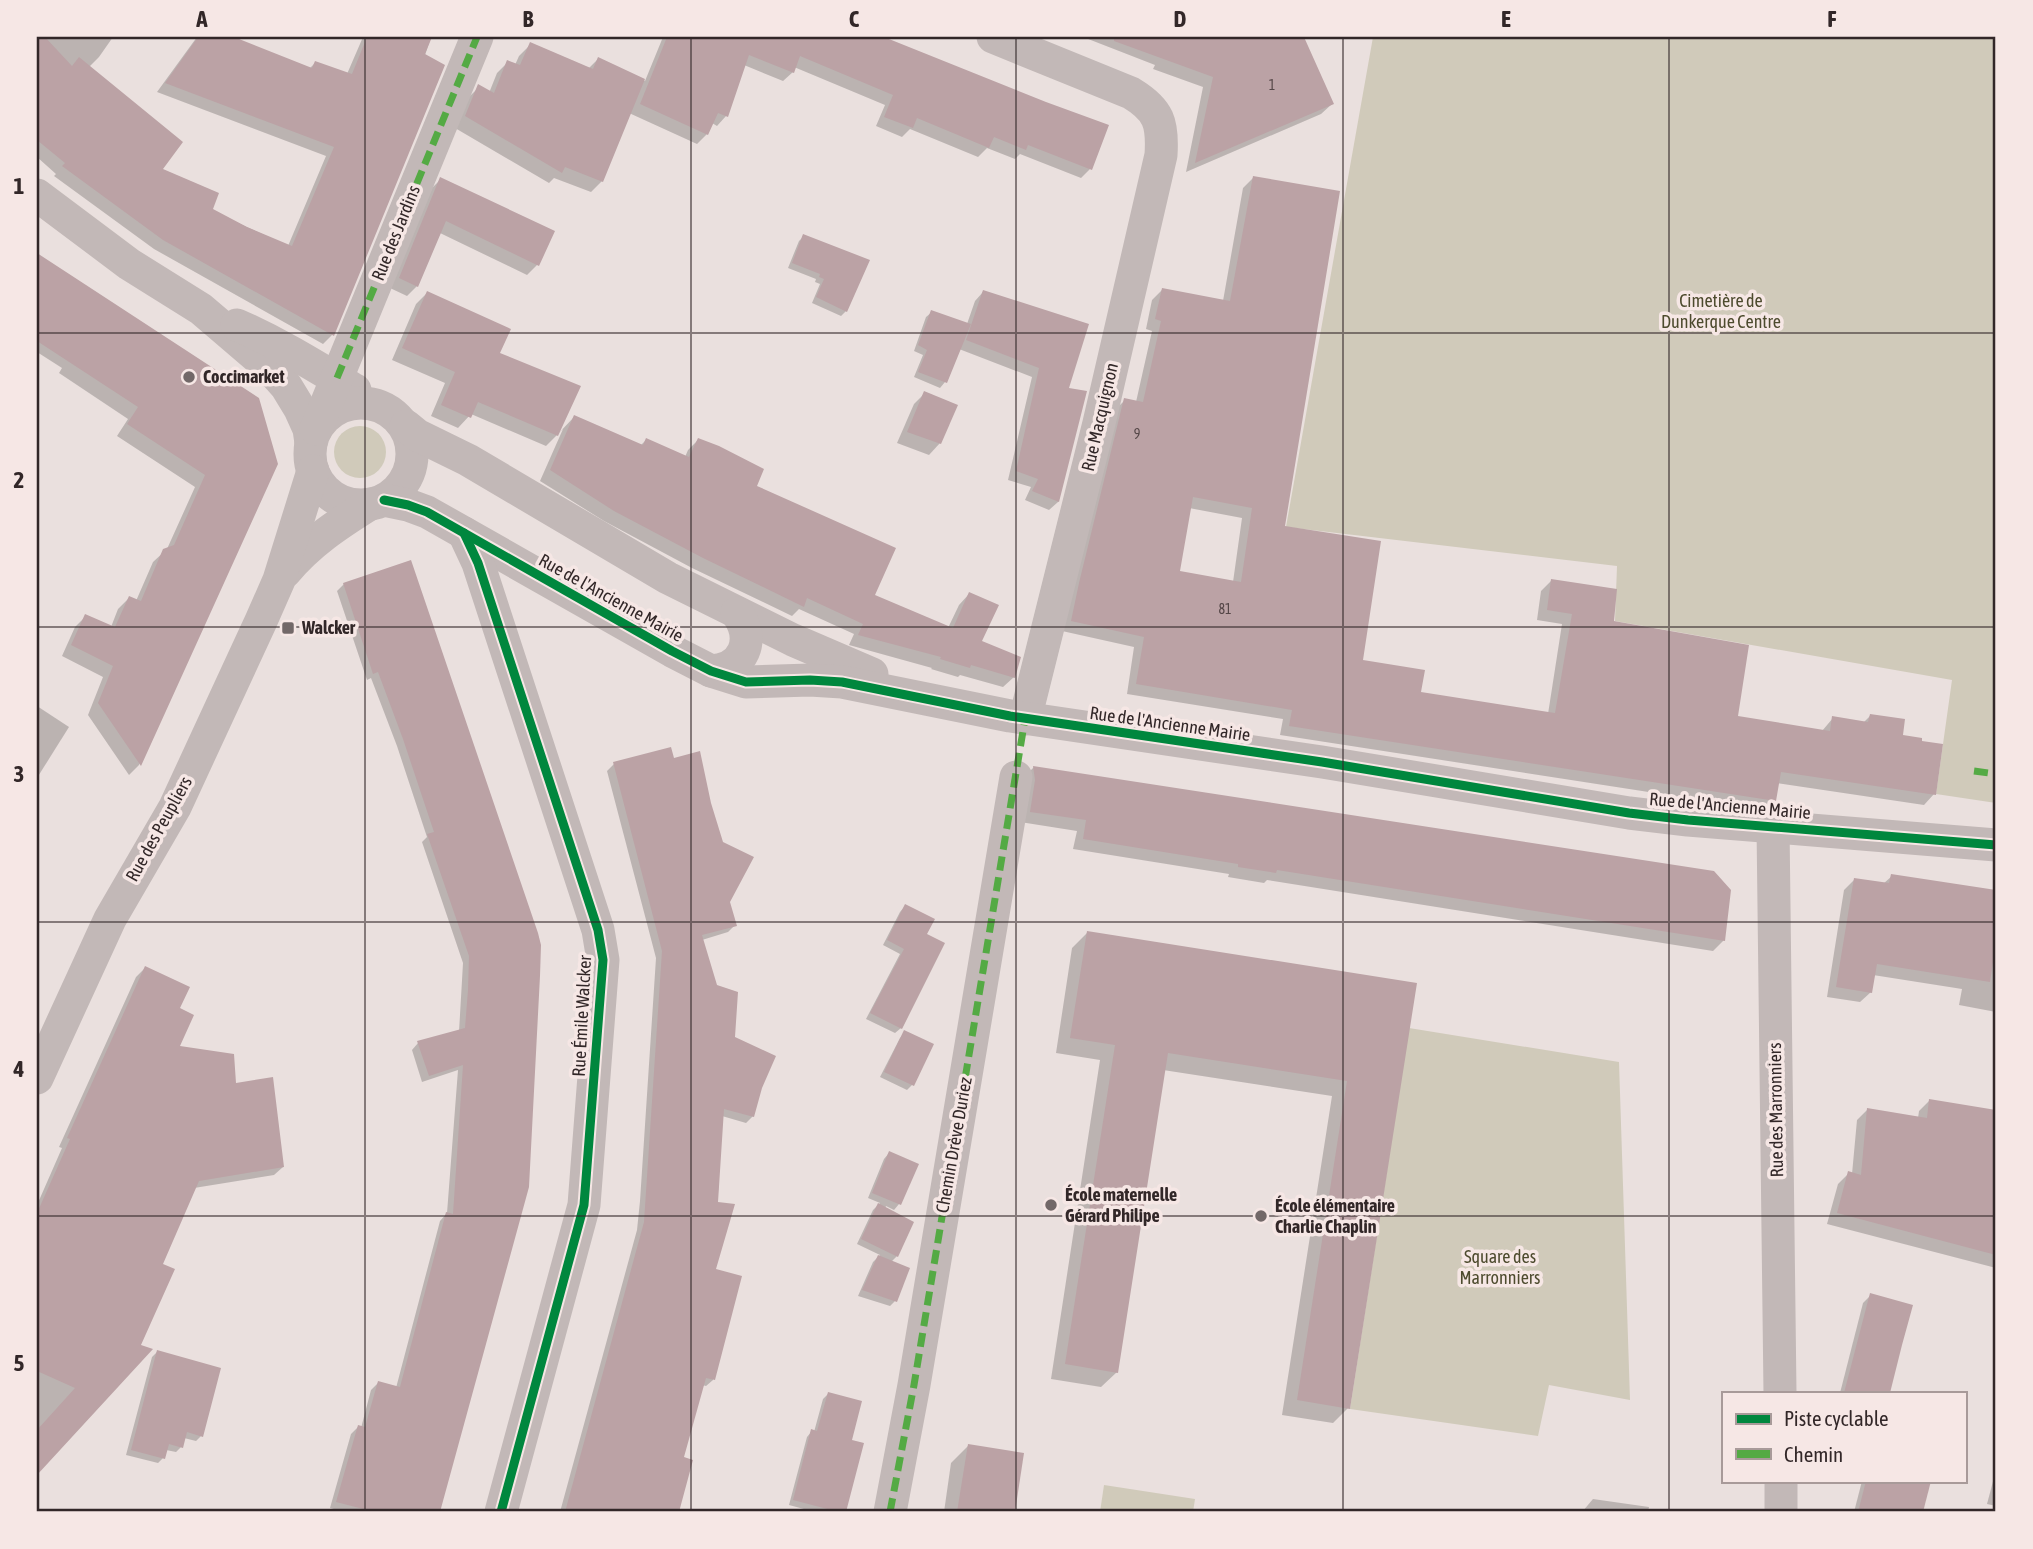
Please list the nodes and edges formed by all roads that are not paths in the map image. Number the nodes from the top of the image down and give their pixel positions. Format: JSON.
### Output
{"nodes":[{"id":1,"x":477,"y":37,"type":"edge"},
{"id":2,"x":993,"y":37,"type":"edge"},
{"id":3,"x":37,"y":195,"type":"edge"},
{"id":4,"x":201,"y":309,"type":"junction"},
{"id":5,"x":337,"y":378,"type":"junction"},
{"id":6,"x":377,"y":404,"type":"junction"},
{"id":7,"x":405,"y":426,"type":"junction"},
{"id":8,"x":313,"y":448,"type":"junction"},
{"id":9,"x":377,"y":502,"type":"junction"},
{"id":10,"x":464,"y":533,"type":"junction"},
{"id":11,"x":279,"y":580,"type":"junction"},
{"id":12,"x":737,"y":613,"type":"junction"},
{"id":13,"x":711,"y":671,"type":"junction"},
{"id":14,"x":933,"y":699,"type":"junction"},
{"id":15,"x":1026,"y":719,"type":"junction"},
{"id":16,"x":1016,"y":777,"type":"dead end"},
{"id":17,"x":1773,"y":826,"type":"junction"},
{"id":18,"x":1996,"y":845,"type":"edge"},
{"id":19,"x":37,"y":1078,"type":"edge"},
{"id":20,"x":1780,"y":1392,"type":"edge"},
{"id":21,"x":1780,"y":1482,"type":"edge"},
{"id":22,"x":501,"y":1512,"type":"edge"},
{"id":23,"x":890,"y":1512,"type":"edge"},
{"id":24,"x":1781,"y":1512,"type":"edge"}],
"edges":[{"from":1,"to":5,"type":"street","name":"Rue des Jardins"},
{"from":2,"to":15,"type":"street","name":"Rue Macquignon"},
{"from":3,"to":4,"type":"street"},
{"from":4,"to":5,"type":"street"},
{"from":4,"to":8,"type":"street"},
{"from":5,"to":6,"type":"street"},
{"from":5,"to":8,"type":"street","name":"Rue des Jardins"},
{"from":6,"to":7,"type":"street"},
{"from":6,"to":8,"type":"street"},
{"from":7,"to":9,"type":"street"},
{"from":7,"to":12,"type":"street","name":"Rue de l'Ancienne Mairie"},
{"from":8,"to":9,"type":"street"},
{"from":8,"to":11,"type":"street","name":"Rue des Peupliers"},
{"from":9,"to":10,"type":"street","name":"Rue de l'Ancienne Mairie"},
{"from":9,"to":11,"type":"street","name":"Rue des Peupliers"},
{"from":10,"to":13,"type":"street","name":"Rue de l'Ancienne Mairie"},
{"from":10,"to":22,"type":"street","name":"Rue Émile Walcker"},
{"from":11,"to":19,"type":"street","name":"Rue des Peupliers"},
{"from":12,"to":13,"type":"street"},
{"from":12,"to":14,"type":"street","name":"Rue de l'Ancienne Mairie"},
{"from":13,"to":14,"type":"street","name":"Rue de l'Ancienne Mairie"},
{"from":14,"to":15,"type":"street","name":"Rue de l'Ancienne Mairie"},
{"from":15,"to":17,"type":"street","name":"Rue de l'Ancienne Mairie"},
{"from":16,"to":23,"type":"street","name":"Chemin Drève Duriez"},
{"from":17,"to":18,"type":"street","name":"Rue de l'Ancienne Mairie"},
{"from":17,"to":20,"type":"street","name":"Rue des Marronniers"},
{"from":21,"to":24,"type":"street"}]}
